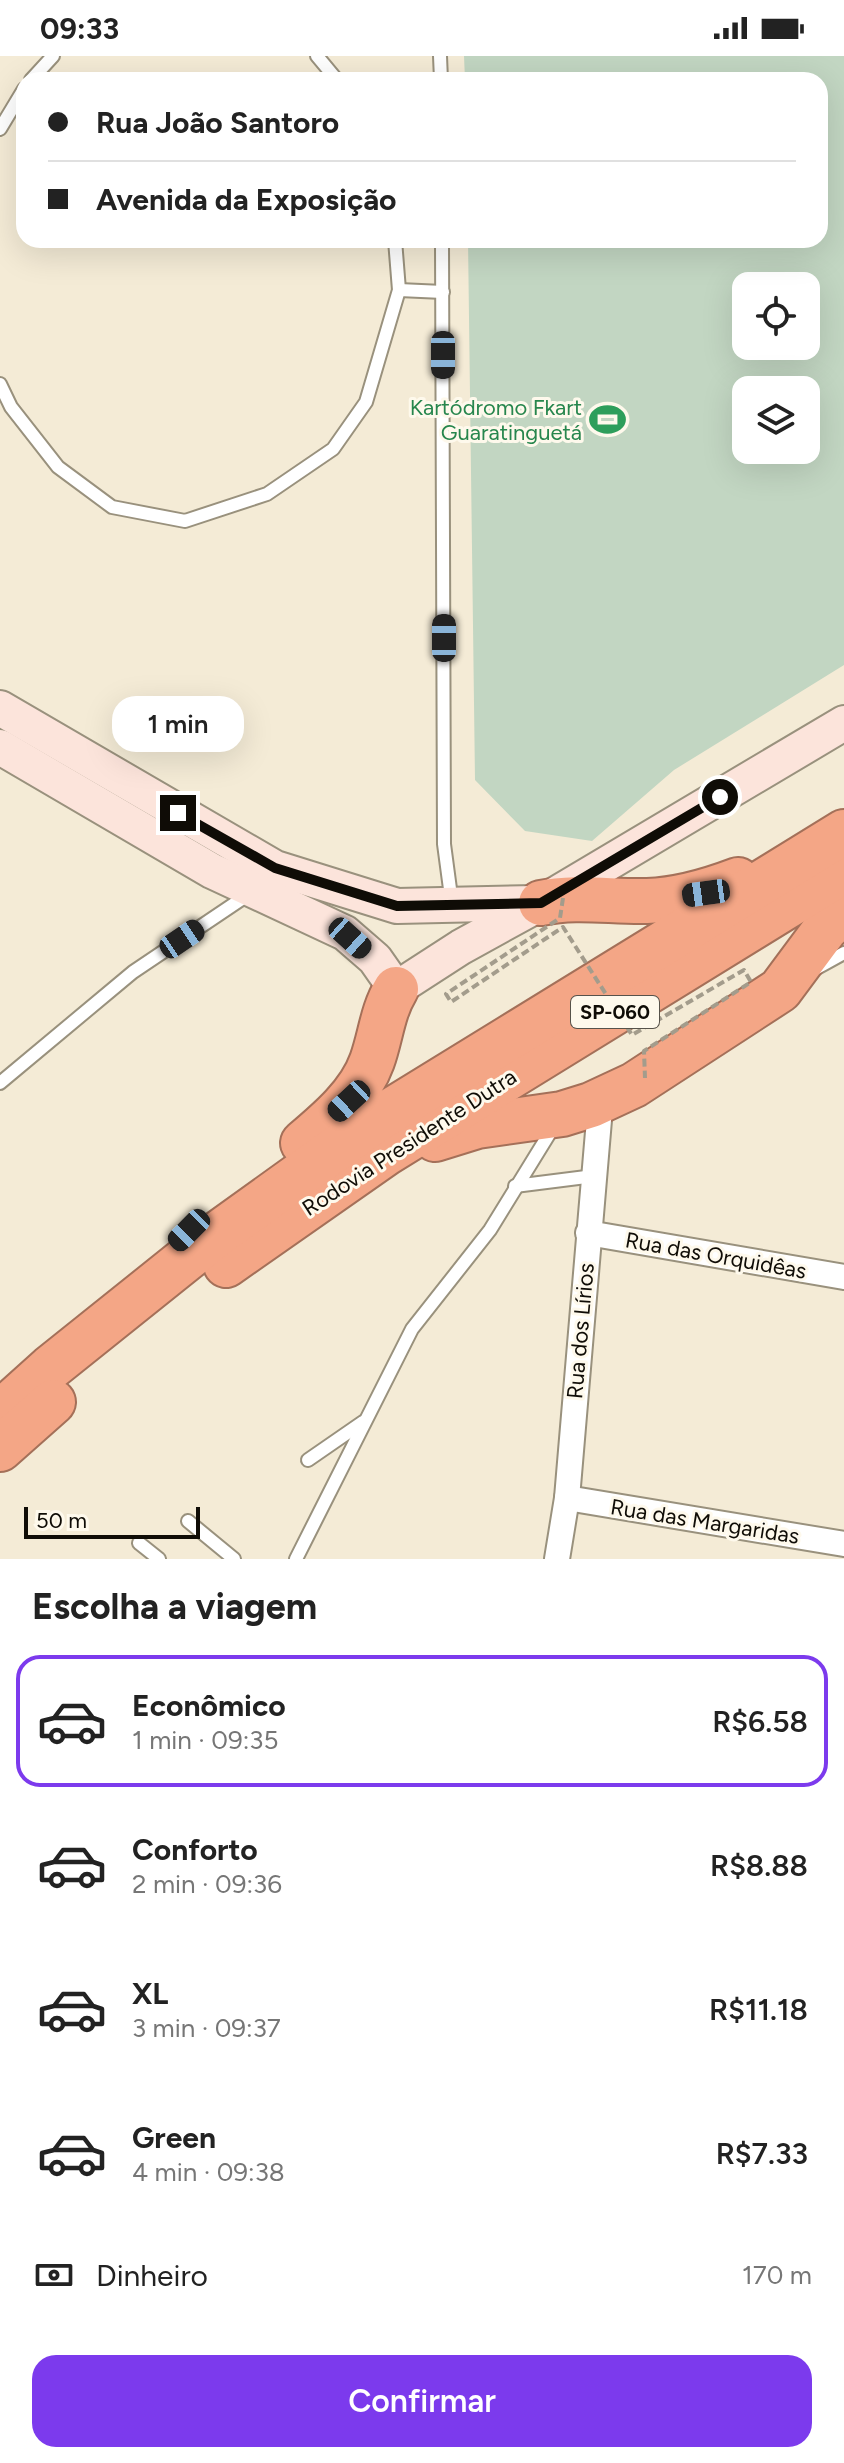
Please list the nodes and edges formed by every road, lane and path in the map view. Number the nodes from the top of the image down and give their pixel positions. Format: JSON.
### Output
{"nodes":[{"id":1,"x":53,"y":56,"type":"edge"},
{"id":2,"x":317,"y":56,"type":"edge"},
{"id":3,"x":38,"y":72,"type":"edge"},
{"id":4,"x":330,"y":72,"type":"edge"},
{"id":5,"x":16,"y":102,"type":"edge"},
{"id":6,"x":0,"y":129,"type":"edge"},
{"id":7,"x":396,"y":248,"type":"edge"},
{"id":8,"x":442,"y":248,"type":"edge"},
{"id":9,"x":399,"y":290,"type":"junction"},
{"id":10,"x":443,"y":292,"type":"junction"},
{"id":11,"x":0,"y":384,"type":"edge"},
{"id":12,"x":0,"y":708,"type":"edge"},
{"id":13,"x":844,"y":723,"type":"edge"},
{"id":14,"x":0,"y":747,"type":"edge"},
{"id":15,"x":835,"y":850,"type":"edge"},
{"id":16,"x":265,"y":879,"type":"junction"},
{"id":17,"x":552,"y":901,"type":"junction"},
{"id":18,"x":391,"y":904,"type":"junction"},
{"id":19,"x":452,"y":905,"type":"junction"},
{"id":20,"x":844,"y":912,"type":"edge"},
{"id":21,"x":350,"y":938,"type":"junction"},
{"id":22,"x":844,"y":953,"type":"edge"},
{"id":23,"x":396,"y":989,"type":"junction"},
{"id":24,"x":780,"y":990,"type":"junction"},
{"id":25,"x":645,"y":1078,"type":"junction"},
{"id":26,"x":0,"y":1083,"type":"edge"},
{"id":27,"x":577,"y":1109,"type":"junction"},
{"id":28,"x":386,"y":1153,"type":"junction"},
{"id":29,"x":594,"y":1176,"type":"junction"},
{"id":30,"x":515,"y":1186,"type":"junction"},
{"id":31,"x":588,"y":1233,"type":"junction"},
{"id":32,"x":844,"y":1277,"type":"edge"},
{"id":33,"x":50,"y":1368,"type":"junction"},
{"id":34,"x":0,"y":1413,"type":"edge"},
{"id":35,"x":366,"y":1420,"type":"junction"},
{"id":36,"x":0,"y":1449,"type":"edge"},
{"id":37,"x":308,"y":1460,"type":"dead end"},
{"id":38,"x":567,"y":1498,"type":"junction"},
{"id":39,"x":188,"y":1521,"type":"dead end"},
{"id":40,"x":139,"y":1543,"type":"dead end"},
{"id":41,"x":844,"y":1544,"type":"edge"},
{"id":42,"x":159,"y":1559,"type":"edge"},
{"id":43,"x":234,"y":1559,"type":"edge"},
{"id":44,"x":296,"y":1559,"type":"edge"},
{"id":45,"x":557,"y":1559,"type":"edge"}],
"edges":[{"from":1,"to":3,"type":"lane"},
{"from":2,"to":4,"type":"lane"},
{"from":5,"to":6,"type":"lane"},
{"from":7,"to":9,"type":"lane"},
{"from":8,"to":10,"type":"lane"},
{"from":9,"to":10,"type":"lane"},
{"from":9,"to":11,"type":"lane"},
{"from":10,"to":19,"type":"lane"},
{"from":12,"to":16,"type":"main road"},
{"from":13,"to":17,"type":"main road"},
{"from":14,"to":16,"type":"main road"},
{"from":15,"to":17,"type":"highway"},
{"from":15,"to":28,"type":"highway","name":"Rodovia Presidente Dutra","number":"SP-060"},
{"from":15,"to":33,"type":"highway","name":"Rodovia Presidente Dutra","number":"SP-060"},
{"from":16,"to":18,"type":"main road"},
{"from":16,"to":21,"type":"main road"},
{"from":16,"to":26,"type":"lane"},
{"from":17,"to":19,"type":"main road"},
{"from":17,"to":23,"type":"main road"},
{"from":17,"to":25,"type":"path","bridge":true},
{"from":18,"to":19,"type":"main road"},
{"from":18,"to":21,"type":"main road"},
{"from":20,"to":24,"type":"highway"},
{"from":21,"to":23,"type":"main road"},
{"from":22,"to":24,"type":"lane"},
{"from":23,"to":33,"type":"highway"},
{"from":24,"to":25,"type":"highway"},
{"from":25,"to":27,"type":"highway"},
{"from":27,"to":28,"type":"highway"},
{"from":27,"to":29,"type":"street","name":"Rua dos Lírios"},
{"from":27,"to":30,"type":"lane"},
{"from":28,"to":36,"type":"highway","name":"Rodovia Presidente Dutra","number":"SP-060"},
{"from":29,"to":30,"type":"lane"},
{"from":29,"to":31,"type":"street","name":"Rua dos Lírios"},
{"from":30,"to":35,"type":"lane"},
{"from":31,"to":32,"type":"street","name":"Rua das Orquidêas"},
{"from":31,"to":38,"type":"street","name":"Rua dos Lírios"},
{"from":33,"to":34,"type":"highway","name":"Rodovia Presidente Dutra","number":"SP-060"},
{"from":35,"to":37,"type":"lane"},
{"from":35,"to":44,"type":"lane"},
{"from":38,"to":41,"type":"street","name":"Rua das Margaridas"},
{"from":38,"to":45,"type":"street","name":"Rua dos Lírios"},
{"from":39,"to":43,"type":"lane"},
{"from":40,"to":42,"type":"lane"}]}
